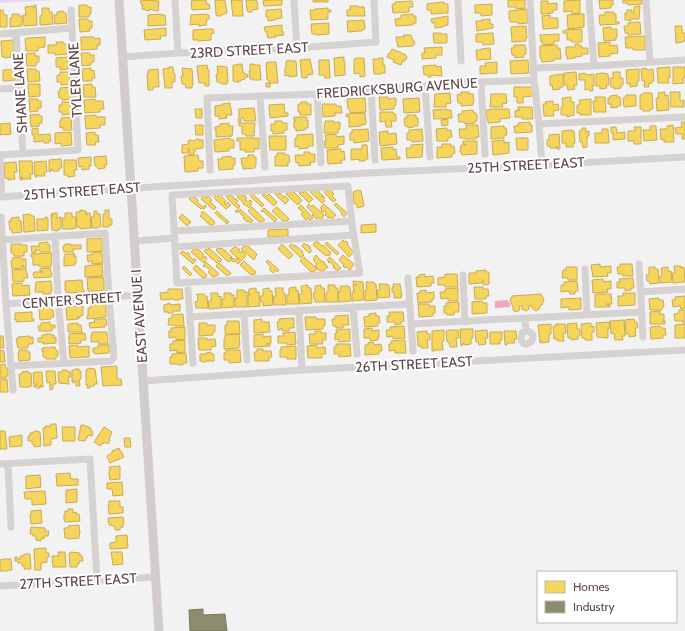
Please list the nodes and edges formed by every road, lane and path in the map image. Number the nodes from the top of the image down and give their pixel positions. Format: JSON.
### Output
{"nodes":[{"id":1,"x":119,"y":0,"type":"edge"},
{"id":2,"x":175,"y":0,"type":"edge"},
{"id":3,"x":294,"y":0,"type":"edge"},
{"id":4,"x":374,"y":0,"type":"edge"},
{"id":5,"x":458,"y":0,"type":"edge"},
{"id":6,"x":530,"y":0,"type":"edge"},
{"id":7,"x":589,"y":0,"type":"edge"},
{"id":8,"x":646,"y":0,"type":"edge"},
{"id":9,"x":71,"y":10,"type":"dead end"},
{"id":10,"x":72,"y":28,"type":"junction"},
{"id":11,"x":16,"y":33,"type":"junction"},
{"id":12,"x":0,"y":34,"type":"edge"},
{"id":13,"x":297,"y":48,"type":"junction"},
{"id":14,"x":178,"y":53,"type":"junction"},
{"id":15,"x":123,"y":57,"type":"junction"},
{"id":16,"x":685,"y":60,"type":"edge"},
{"id":17,"x":461,"y":61,"type":"dead end"},
{"id":18,"x":650,"y":62,"type":"junction"},
{"id":19,"x":594,"y":66,"type":"junction"},
{"id":20,"x":534,"y":68,"type":"junction"},
{"id":21,"x":534,"y":80,"type":"junction"},
{"id":22,"x":481,"y":82,"type":"junction"},
{"id":23,"x":426,"y":86,"type":"junction"},
{"id":24,"x":20,"y":88,"type":"junction"},
{"id":25,"x":0,"y":89,"type":"edge"},
{"id":26,"x":371,"y":90,"type":"junction"},
{"id":27,"x":317,"y":94,"type":"junction"},
{"id":28,"x":260,"y":97,"type":"junction"},
{"id":29,"x":685,"y":117,"type":"edge"},
{"id":30,"x":539,"y":124,"type":"junction"},
{"id":31,"x":23,"y":153,"type":"junction"},
{"id":32,"x":484,"y":154,"type":"dead end"},
{"id":33,"x":0,"y":156,"type":"edge"},
{"id":34,"x":430,"y":157,"type":"dead end"},
{"id":35,"x":685,"y":157,"type":"edge"},
{"id":36,"x":375,"y":160,"type":"dead end"},
{"id":37,"x":321,"y":164,"type":"dead end"},
{"id":38,"x":542,"y":165,"type":"junction"},
{"id":39,"x":265,"y":167,"type":"dead end"},
{"id":40,"x":210,"y":170,"type":"dead end"},
{"id":41,"x":132,"y":188,"type":"junction"},
{"id":42,"x":1,"y":197,"type":"edge"},
{"id":43,"x":1,"y":217,"type":"dead end"},
{"id":44,"x":352,"y":221,"type":"junction"},
{"id":45,"x":174,"y":230,"type":"junction"},
{"id":46,"x":354,"y":235,"type":"junction"},
{"id":47,"x":55,"y":236,"type":"junction"},
{"id":48,"x":175,"y":238,"type":"junction"},
{"id":49,"x":3,"y":240,"type":"junction"},
{"id":50,"x":135,"y":241,"type":"junction"},
{"id":51,"x":175,"y":246,"type":"junction"},
{"id":52,"x":639,"y":264,"type":"dead end"},
{"id":53,"x":585,"y":269,"type":"dead end"},
{"id":54,"x":463,"y":275,"type":"dead end"},
{"id":55,"x":2,"y":276,"type":"edge"},
{"id":56,"x":408,"y":278,"type":"dead end"},
{"id":57,"x":685,"y":289,"type":"edge"},
{"id":58,"x":188,"y":290,"type":"dead end"},
{"id":59,"x":641,"y":292,"type":"junction"},
{"id":60,"x":138,"y":295,"type":"junction"},
{"id":61,"x":109,"y":297,"type":"junction"},
{"id":62,"x":58,"y":300,"type":"junction"},
{"id":63,"x":6,"y":304,"type":"junction"},
{"id":64,"x":410,"y":304,"type":"junction"},
{"id":65,"x":353,"y":307,"type":"junction"},
{"id":66,"x":299,"y":310,"type":"junction"},
{"id":67,"x":642,"y":312,"type":"junction"},
{"id":68,"x":244,"y":314,"type":"junction"},
{"id":69,"x":587,"y":315,"type":"junction"},
{"id":70,"x":190,"y":317,"type":"junction"},
{"id":71,"x":525,"y":318,"type":"junction"},
{"id":72,"x":466,"y":322,"type":"junction"},
{"id":73,"x":411,"y":324,"type":"junction"},
{"id":74,"x":8,"y":331,"type":"junction"},
{"id":75,"x":0,"y":332,"type":"edge"},
{"id":76,"x":643,"y":337,"type":"dead end"},
{"id":77,"x":685,"y":350,"type":"edge"},
{"id":78,"x":413,"y":351,"type":"dead end"},
{"id":79,"x":357,"y":354,"type":"dead end"},
{"id":80,"x":528,"y":358,"type":"junction"},
{"id":81,"x":247,"y":360,"type":"dead end"},
{"id":82,"x":64,"y":363,"type":"junction"},
{"id":83,"x":192,"y":363,"type":"dead end"},
{"id":84,"x":11,"y":366,"type":"junction"},
{"id":85,"x":302,"y":370,"type":"junction"},
{"id":86,"x":143,"y":382,"type":"junction"},
{"id":87,"x":13,"y":390,"type":"dead end"},
{"id":88,"x":0,"y":464,"type":"edge"},
{"id":89,"x":8,"y":464,"type":"junction"},
{"id":90,"x":12,"y":527,"type":"dead end"},
{"id":91,"x":156,"y":577,"type":"junction"},
{"id":92,"x":97,"y":580,"type":"junction"},
{"id":93,"x":0,"y":586,"type":"edge"},
{"id":94,"x":159,"y":631,"type":"edge"}],
"edges":[{"from":1,"to":15,"type":"main road","name":"EAST AVENUE I"},
{"from":2,"to":14,"type":"street"},
{"from":3,"to":13,"type":"street"},
{"from":4,"to":13,"type":"street","name":"23RD STREET EAST"},
{"from":5,"to":17,"type":"street"},
{"from":6,"to":20,"type":"street"},
{"from":7,"to":19,"type":"street"},
{"from":8,"to":18,"type":"street"},
{"from":9,"to":10,"type":"street","name":"TYLER LANE"},
{"from":10,"to":11,"type":"street"},
{"from":10,"to":31,"type":"street","name":"TYLER LANE"},
{"from":11,"to":12,"type":"street"},
{"from":11,"to":24,"type":"street","name":"SHANE LANE"},
{"from":13,"to":14,"type":"street","name":"23RD STREET EAST"},
{"from":14,"to":15,"type":"street","name":"23RD STREET EAST"},
{"from":15,"to":41,"type":"main road","name":"EAST AVENUE I"},
{"from":16,"to":18,"type":"street"},
{"from":18,"to":19,"type":"street"},
{"from":19,"to":20,"type":"street"},
{"from":20,"to":21,"type":"street"},
{"from":21,"to":22,"type":"street","name":"FREDRICKSBURG AVENUE"},
{"from":21,"to":30,"type":"street"},
{"from":22,"to":23,"type":"street","name":"FREDRICKSBURG AVENUE"},
{"from":22,"to":32,"type":"street"},
{"from":23,"to":26,"type":"street","name":"FREDRICKSBURG AVENUE"},
{"from":23,"to":34,"type":"street"},
{"from":24,"to":25,"type":"street"},
{"from":24,"to":31,"type":"street","name":"SHANE LANE"},
{"from":26,"to":27,"type":"street","name":"FREDRICKSBURG AVENUE"},
{"from":26,"to":36,"type":"street"},
{"from":27,"to":28,"type":"street","name":"FREDRICKSBURG AVENUE"},
{"from":27,"to":37,"type":"street"},
{"from":28,"to":39,"type":"street"},
{"from":28,"to":40,"type":"street","name":"FREDRICKSBURG AVENUE"},
{"from":29,"to":30,"type":"street"},
{"from":30,"to":38,"type":"street"},
{"from":31,"to":33,"type":"street"},
{"from":33,"to":42,"type":"street"},
{"from":35,"to":38,"type":"street","name":"25TH STREET EAST"},
{"from":38,"to":41,"type":"street","name":"25TH STREET EAST"},
{"from":41,"to":42,"type":"street","name":"25TH STREET EAST"},
{"from":41,"to":50,"type":"main road","name":"EAST AVENUE I"},
{"from":43,"to":49,"type":"street"},
{"from":44,"to":45,"type":"street"},
{"from":44,"to":45,"type":"street"},
{"from":44,"to":46,"type":"street"},
{"from":45,"to":48,"type":"street"},
{"from":46,"to":51,"type":"street"},
{"from":46,"to":51,"type":"street"},
{"from":47,"to":49,"type":"street"},
{"from":47,"to":61,"type":"street"},
{"from":47,"to":62,"type":"street"},
{"from":48,"to":50,"type":"street"},
{"from":48,"to":51,"type":"street"},
{"from":49,"to":55,"type":"street"},
{"from":50,"to":60,"type":"main road","name":"EAST AVENUE I"},
{"from":52,"to":59,"type":"street"},
{"from":53,"to":69,"type":"street"},
{"from":54,"to":72,"type":"street"},
{"from":55,"to":63,"type":"street"},
{"from":56,"to":64,"type":"street"},
{"from":57,"to":59,"type":"street"},
{"from":58,"to":70,"type":"street"},
{"from":59,"to":67,"type":"street"},
{"from":60,"to":61,"type":"street","name":"CENTER STREET"},
{"from":60,"to":86,"type":"main road","name":"EAST AVENUE I"},
{"from":61,"to":62,"type":"street","name":"CENTER STREET"},
{"from":61,"to":82,"type":"street"},
{"from":62,"to":63,"type":"street","name":"CENTER STREET"},
{"from":62,"to":82,"type":"street"},
{"from":63,"to":74,"type":"street"},
{"from":64,"to":65,"type":"street"},
{"from":64,"to":73,"type":"street"},
{"from":65,"to":66,"type":"street"},
{"from":65,"to":79,"type":"street"},
{"from":66,"to":68,"type":"street"},
{"from":66,"to":85,"type":"street"},
{"from":67,"to":69,"type":"street"},
{"from":67,"to":76,"type":"street"},
{"from":68,"to":70,"type":"street"},
{"from":68,"to":81,"type":"street"},
{"from":69,"to":71,"type":"street"},
{"from":70,"to":83,"type":"street"},
{"from":71,"to":72,"type":"street"},
{"from":71,"to":80,"type":"street"},
{"from":72,"to":73,"type":"street"},
{"from":73,"to":78,"type":"street"},
{"from":74,"to":75,"type":"street"},
{"from":74,"to":84,"type":"street"},
{"from":77,"to":80,"type":"street","name":"26TH STREET EAST"},
{"from":80,"to":85,"type":"street","name":"26TH STREET EAST"},
{"from":82,"to":84,"type":"street"},
{"from":84,"to":87,"type":"street"},
{"from":85,"to":86,"type":"street","name":"26TH STREET EAST"},
{"from":86,"to":91,"type":"main road","name":"EAST AVENUE I"},
{"from":88,"to":89,"type":"street"},
{"from":89,"to":90,"type":"street"},
{"from":89,"to":92,"type":"street"},
{"from":91,"to":92,"type":"street","name":"27TH STREET EAST"},
{"from":91,"to":94,"type":"main road","name":"EAST AVENUE I"},
{"from":92,"to":93,"type":"street","name":"27TH STREET EAST"}]}
